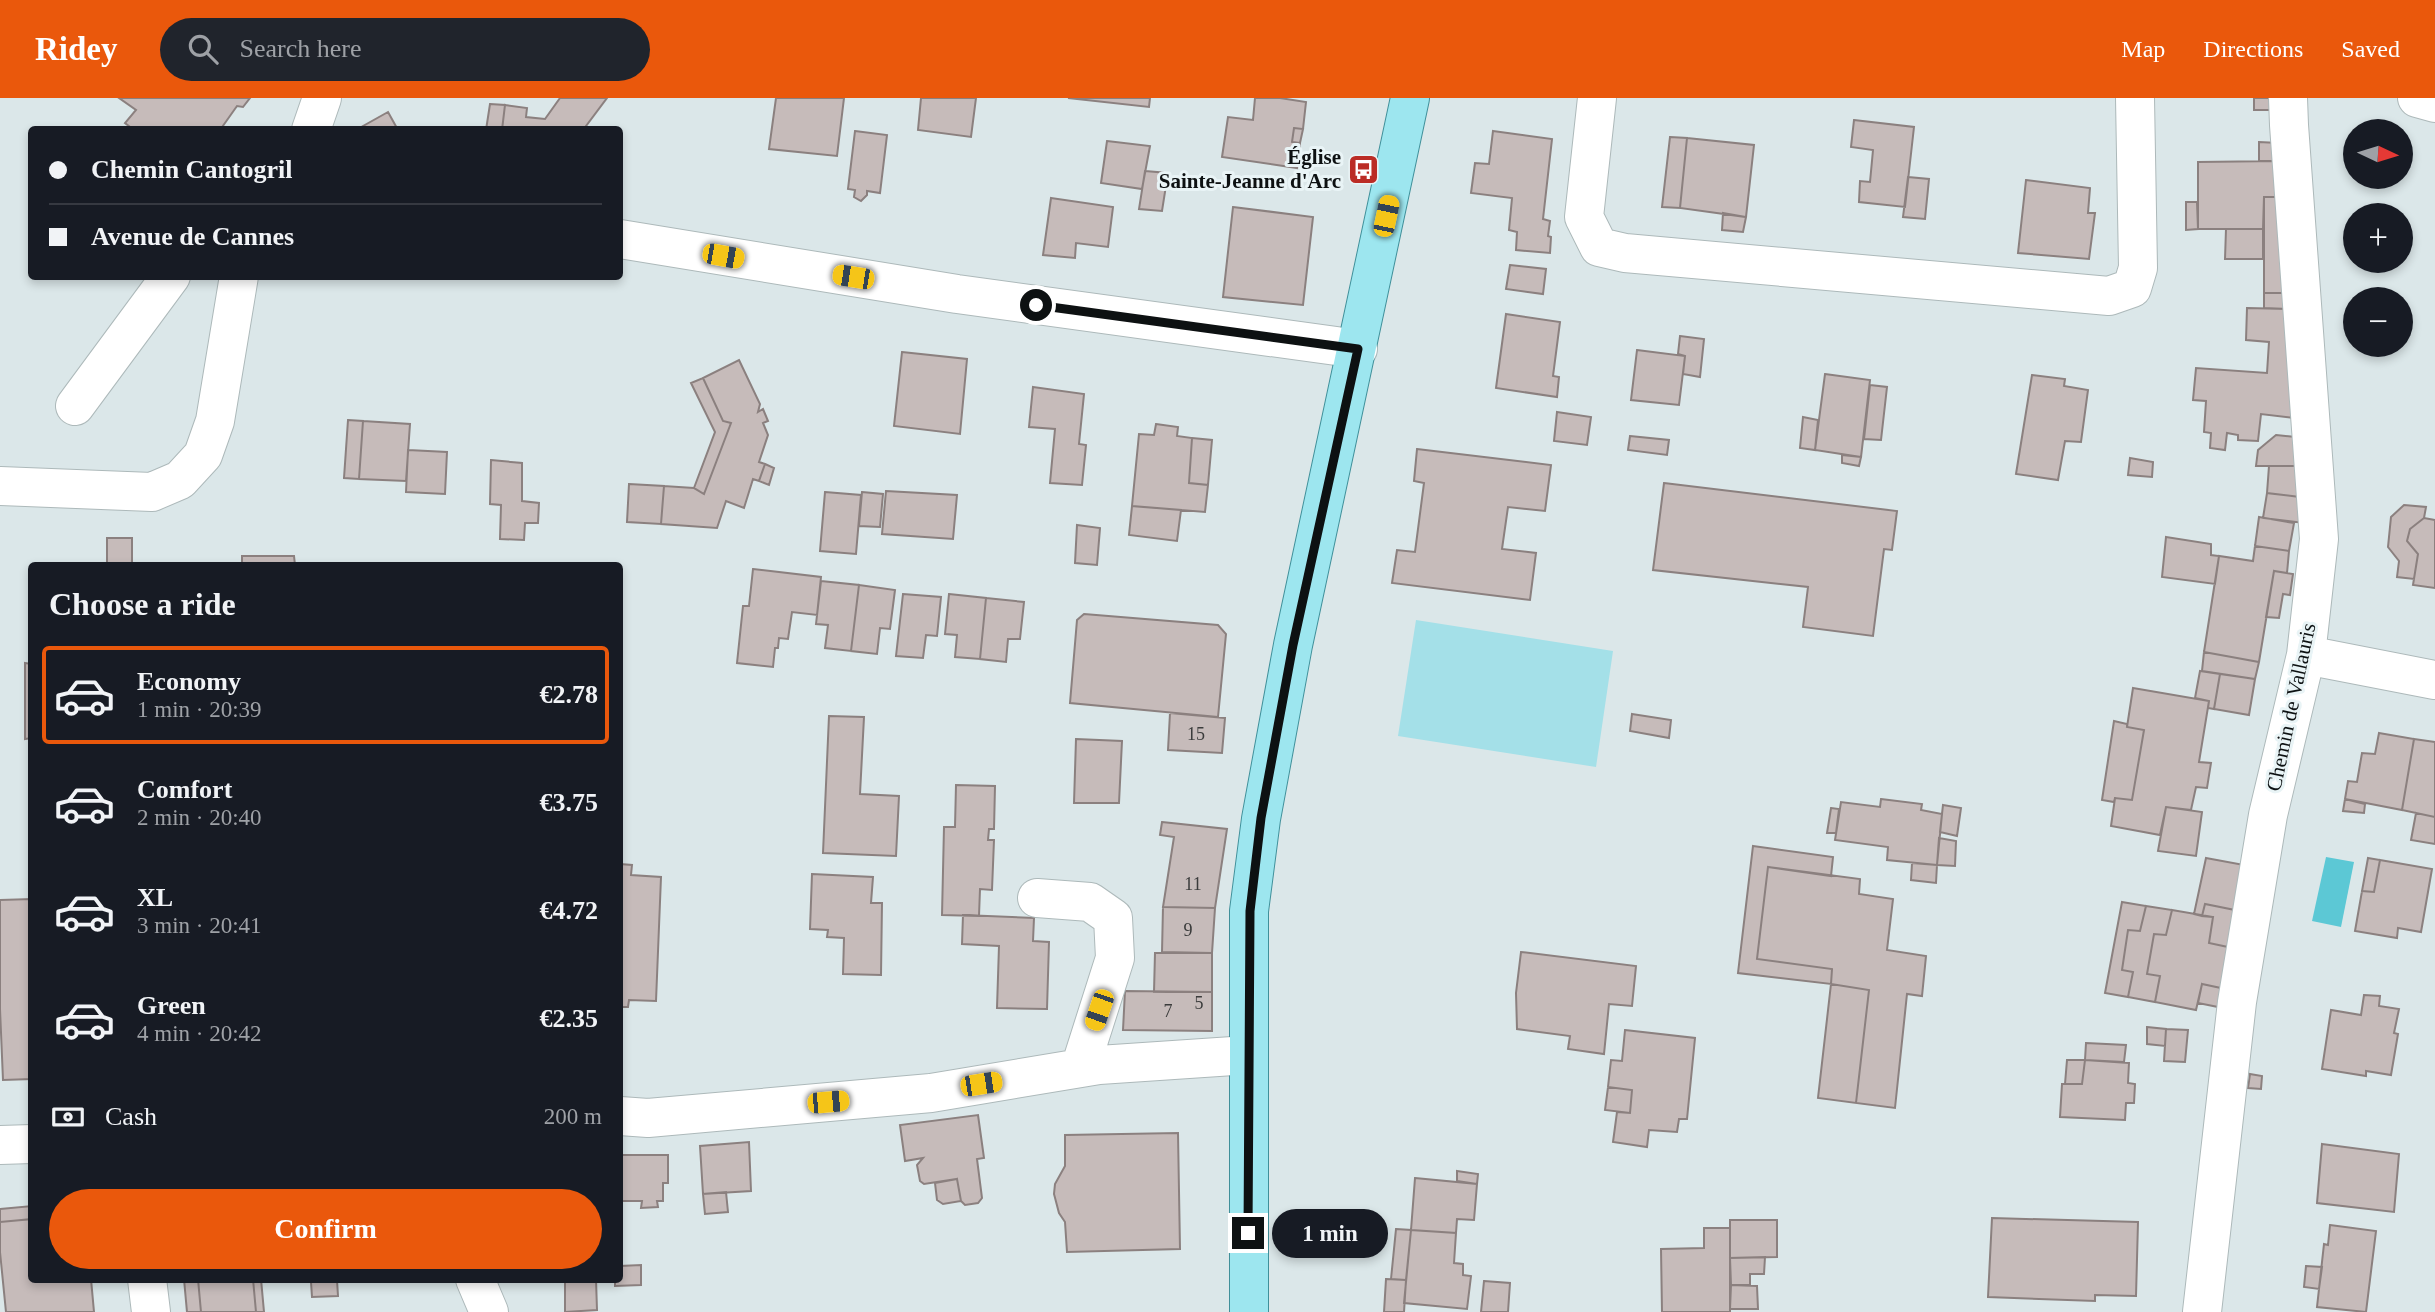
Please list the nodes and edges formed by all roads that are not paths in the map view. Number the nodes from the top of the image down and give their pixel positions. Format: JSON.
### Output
{"nodes":[{"id":1,"x":322,"y":98,"type":"edge"},
{"id":2,"x":1410,"y":98,"type":"edge"},
{"id":3,"x":1597,"y":98,"type":"edge"},
{"id":4,"x":2135,"y":98,"type":"edge"},
{"id":5,"x":2288,"y":98,"type":"edge"},
{"id":6,"x":2417,"y":98,"type":"edge"},
{"id":7,"x":2435,"y":103,"type":"edge"},
{"id":8,"x":312,"y":126,"type":"edge"},
{"id":9,"x":623,"y":239,"type":"edge"},
{"id":10,"x":168,"y":280,"type":"edge"},
{"id":11,"x":238,"y":280,"type":"edge"},
{"id":12,"x":1358,"y":349,"type":"junction"},
{"id":13,"x":75,"y":406,"type":"dead end"},
{"id":14,"x":0,"y":486,"type":"edge"},
{"id":15,"x":2306,"y":655,"type":"junction"},
{"id":16,"x":2435,"y":680,"type":"edge"},
{"id":17,"x":1037,"y":898,"type":"dead end"},
{"id":18,"x":1248,"y":1055,"type":"junction"},
{"id":19,"x":1080,"y":1068,"type":"junction"},
{"id":20,"x":623,"y":1116,"type":"edge"},
{"id":21,"x":28,"y":1144,"type":"edge"},
{"id":22,"x":0,"y":1145,"type":"edge"},
{"id":23,"x":147,"y":1283,"type":"edge"},
{"id":24,"x":477,"y":1283,"type":"edge"},
{"id":25,"x":151,"y":1312,"type":"edge"},
{"id":26,"x":489,"y":1312,"type":"edge"},
{"id":27,"x":1249,"y":1312,"type":"edge"},
{"id":28,"x":2202,"y":1312,"type":"edge"}],
"edges":[{"from":1,"to":8,"type":"street"},
{"from":2,"to":12,"type":"main road"},
{"from":3,"to":4,"type":"street"},
{"from":5,"to":15,"type":"street","name":"Chemin de Vallauris"},
{"from":6,"to":7,"type":"street"},
{"from":9,"to":12,"type":"street"},
{"from":10,"to":13,"type":"street"},
{"from":11,"to":14,"type":"street"},
{"from":12,"to":18,"type":"main road"},
{"from":15,"to":16,"type":"street"},
{"from":15,"to":28,"type":"street","name":"Chemin de Vallauris"},
{"from":17,"to":19,"type":"street"},
{"from":18,"to":19,"type":"street"},
{"from":18,"to":27,"type":"main road"},
{"from":19,"to":20,"type":"street"},
{"from":21,"to":22,"type":"street"},
{"from":23,"to":25,"type":"street"},
{"from":24,"to":26,"type":"street"}]}
